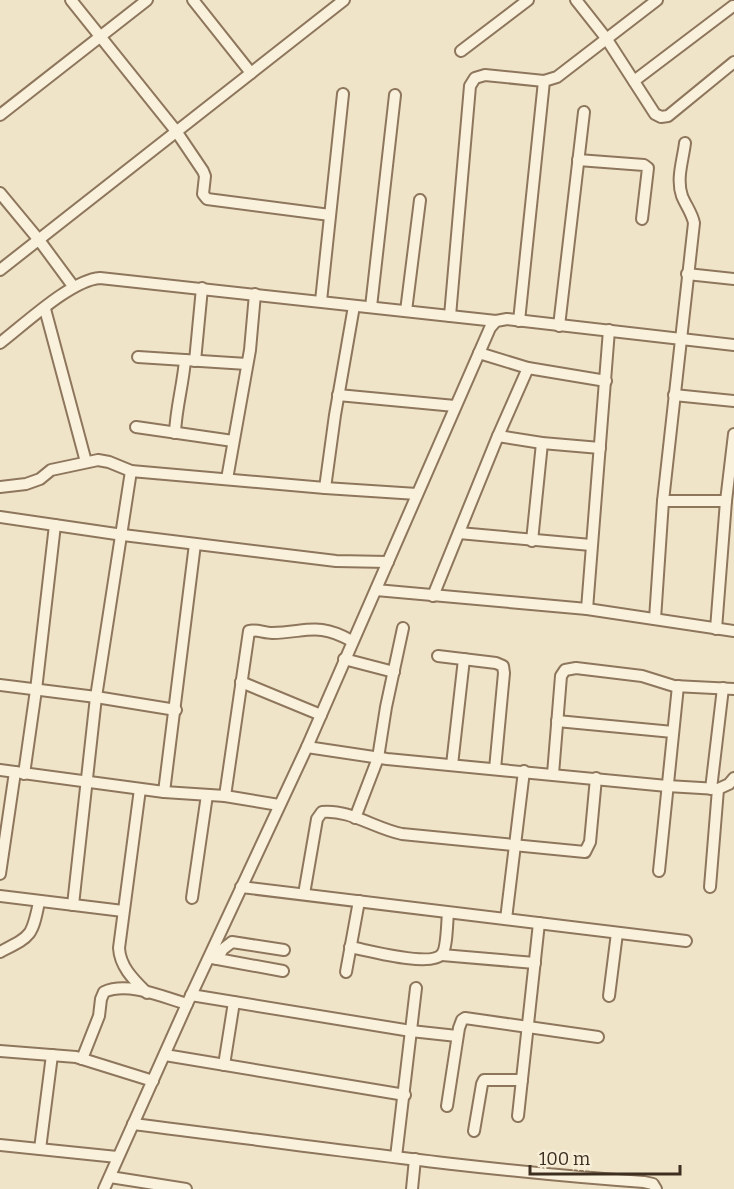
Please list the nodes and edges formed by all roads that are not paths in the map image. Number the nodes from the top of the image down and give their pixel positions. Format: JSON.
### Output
{"nodes":[{"id":1,"x":71,"y":0,"type":"edge"},
{"id":2,"x":147,"y":0,"type":"edge"},
{"id":3,"x":193,"y":0,"type":"edge"},
{"id":4,"x":344,"y":0,"type":"edge"},
{"id":5,"x":528,"y":0,"type":"edge"},
{"id":6,"x":576,"y":0,"type":"edge"},
{"id":7,"x":657,"y":0,"type":"edge"},
{"id":8,"x":731,"y":5,"type":"edge"},
{"id":9,"x":100,"y":37,"type":"junction"},
{"id":10,"x":606,"y":38,"type":"junction"},
{"id":11,"x":461,"y":51,"type":"dead end"},
{"id":12,"x":734,"y":62,"type":"edge"},
{"id":13,"x":250,"y":73,"type":"junction"},
{"id":14,"x":544,"y":81,"type":"junction"},
{"id":15,"x":634,"y":81,"type":"junction"},
{"id":16,"x":343,"y":94,"type":"dead end"},
{"id":17,"x":395,"y":95,"type":"dead end"},
{"id":18,"x":584,"y":112,"type":"dead end"},
{"id":19,"x":0,"y":114,"type":"edge"},
{"id":20,"x":176,"y":131,"type":"junction"},
{"id":21,"x":685,"y":143,"type":"dead end"},
{"id":22,"x":578,"y":160,"type":"junction"},
{"id":23,"x":0,"y":193,"type":"edge"},
{"id":24,"x":420,"y":200,"type":"dead end"},
{"id":25,"x":330,"y":214,"type":"junction"},
{"id":26,"x":642,"y":219,"type":"dead end"},
{"id":27,"x":39,"y":240,"type":"junction"},
{"id":28,"x":0,"y":270,"type":"edge"},
{"id":29,"x":687,"y":274,"type":"junction"},
{"id":30,"x":734,"y":279,"type":"edge"},
{"id":31,"x":73,"y":286,"type":"junction"},
{"id":32,"x":202,"y":288,"type":"junction"},
{"id":33,"x":255,"y":294,"type":"junction"},
{"id":34,"x":321,"y":301,"type":"junction"},
{"id":35,"x":354,"y":306,"type":"junction"},
{"id":36,"x":371,"y":307,"type":"junction"},
{"id":37,"x":45,"y":309,"type":"junction"},
{"id":38,"x":406,"y":311,"type":"junction"},
{"id":39,"x":450,"y":316,"type":"junction"},
{"id":40,"x":496,"y":321,"type":"junction"},
{"id":41,"x":519,"y":321,"type":"junction"},
{"id":42,"x":559,"y":326,"type":"junction"},
{"id":43,"x":609,"y":330,"type":"junction"},
{"id":44,"x":681,"y":339,"type":"junction"},
{"id":45,"x":0,"y":343,"type":"edge"},
{"id":46,"x":734,"y":345,"type":"edge"},
{"id":47,"x":479,"y":353,"type":"junction"},
{"id":48,"x":138,"y":357,"type":"dead end"},
{"id":49,"x":190,"y":360,"type":"junction"},
{"id":50,"x":247,"y":364,"type":"junction"},
{"id":51,"x":528,"y":368,"type":"junction"},
{"id":52,"x":606,"y":381,"type":"junction"},
{"id":53,"x":338,"y":395,"type":"junction"},
{"id":54,"x":674,"y":395,"type":"junction"},
{"id":55,"x":734,"y":401,"type":"edge"},
{"id":56,"x":455,"y":406,"type":"junction"},
{"id":57,"x":136,"y":427,"type":"dead end"},
{"id":58,"x":175,"y":433,"type":"junction"},
{"id":59,"x":734,"y":434,"type":"edge"},
{"id":60,"x":498,"y":436,"type":"junction"},
{"id":61,"x":233,"y":441,"type":"junction"},
{"id":62,"x":542,"y":443,"type":"junction"},
{"id":63,"x":600,"y":448,"type":"junction"},
{"id":64,"x":86,"y":462,"type":"junction"},
{"id":65,"x":131,"y":471,"type":"junction"},
{"id":66,"x":227,"y":479,"type":"junction"},
{"id":67,"x":0,"y":487,"type":"edge"},
{"id":68,"x":325,"y":488,"type":"junction"},
{"id":69,"x":417,"y":494,"type":"junction"},
{"id":70,"x":663,"y":501,"type":"junction"},
{"id":71,"x":726,"y":501,"type":"junction"},
{"id":72,"x":0,"y":518,"type":"edge"},
{"id":73,"x":56,"y":525,"type":"junction"},
{"id":74,"x":459,"y":533,"type":"junction"},
{"id":75,"x":123,"y":535,"type":"junction"},
{"id":76,"x":532,"y":541,"type":"junction"},
{"id":77,"x":195,"y":544,"type":"junction"},
{"id":78,"x":591,"y":545,"type":"junction"},
{"id":79,"x":388,"y":562,"type":"junction"},
{"id":80,"x":376,"y":590,"type":"junction"},
{"id":81,"x":433,"y":596,"type":"junction"},
{"id":82,"x":587,"y":609,"type":"junction"},
{"id":83,"x":655,"y":619,"type":"junction"},
{"id":84,"x":403,"y":628,"type":"dead end"},
{"id":85,"x":716,"y":629,"type":"junction"},
{"id":86,"x":734,"y":631,"type":"edge"},
{"id":87,"x":352,"y":641,"type":"junction"},
{"id":88,"x":438,"y":656,"type":"dead end"},
{"id":89,"x":344,"y":659,"type":"junction"},
{"id":90,"x":464,"y":659,"type":"junction"},
{"id":91,"x":394,"y":672,"type":"junction"},
{"id":92,"x":241,"y":682,"type":"junction"},
{"id":93,"x":0,"y":686,"type":"edge"},
{"id":94,"x":678,"y":686,"type":"junction"},
{"id":95,"x":728,"y":689,"type":"edge"},
{"id":96,"x":36,"y":690,"type":"junction"},
{"id":97,"x":96,"y":698,"type":"junction"},
{"id":98,"x":176,"y":710,"type":"junction"},
{"id":99,"x":321,"y":716,"type":"junction"},
{"id":100,"x":557,"y":721,"type":"junction"},
{"id":101,"x":673,"y":732,"type":"junction"},
{"id":102,"x":307,"y":747,"type":"junction"},
{"id":103,"x":378,"y":758,"type":"junction"},
{"id":104,"x":452,"y":765,"type":"junction"},
{"id":105,"x":495,"y":769,"type":"junction"},
{"id":106,"x":0,"y":770,"type":"edge"},
{"id":107,"x":524,"y":771,"type":"junction"},
{"id":108,"x":19,"y":773,"type":"junction"},
{"id":109,"x":553,"y":774,"type":"junction"},
{"id":110,"x":596,"y":778,"type":"junction"},
{"id":111,"x":734,"y":778,"type":"edge"},
{"id":112,"x":86,"y":782,"type":"junction"},
{"id":113,"x":667,"y":786,"type":"junction"},
{"id":114,"x":140,"y":789,"type":"junction"},
{"id":115,"x":715,"y":789,"type":"junction"},
{"id":116,"x":164,"y":792,"type":"junction"},
{"id":117,"x":207,"y":795,"type":"junction"},
{"id":118,"x":225,"y":796,"type":"junction"},
{"id":119,"x":279,"y":805,"type":"junction"},
{"id":120,"x":355,"y":818,"type":"junction"},
{"id":121,"x":515,"y":844,"type":"junction"},
{"id":122,"x":659,"y":872,"type":"dead end"},
{"id":123,"x":0,"y":874,"type":"edge"},
{"id":124,"x":241,"y":887,"type":"junction"},
{"id":125,"x":710,"y":887,"type":"dead end"},
{"id":126,"x":304,"y":894,"type":"junction"},
{"id":127,"x":0,"y":896,"type":"edge"},
{"id":128,"x":192,"y":898,"type":"dead end"},
{"id":129,"x":39,"y":902,"type":"junction"},
{"id":130,"x":359,"y":902,"type":"junction"},
{"id":131,"x":73,"y":905,"type":"junction"},
{"id":132,"x":123,"y":911,"type":"junction"},
{"id":133,"x":448,"y":913,"type":"junction"},
{"id":134,"x":506,"y":919,"type":"junction"},
{"id":135,"x":539,"y":923,"type":"junction"},
{"id":136,"x":617,"y":933,"type":"junction"},
{"id":137,"x":686,"y":941,"type":"dead end"},
{"id":138,"x":350,"y":947,"type":"junction"},
{"id":139,"x":284,"y":950,"type":"dead end"},
{"id":140,"x":0,"y":952,"type":"edge"},
{"id":141,"x":442,"y":955,"type":"junction"},
{"id":142,"x":213,"y":958,"type":"junction"},
{"id":143,"x":535,"y":963,"type":"junction"},
{"id":144,"x":283,"y":971,"type":"dead end"},
{"id":145,"x":346,"y":972,"type":"dead end"},
{"id":146,"x":416,"y":988,"type":"dead end"},
{"id":147,"x":147,"y":993,"type":"junction"},
{"id":148,"x":609,"y":996,"type":"dead end"},
{"id":149,"x":189,"y":999,"type":"junction"},
{"id":150,"x":234,"y":1002,"type":"junction"},
{"id":151,"x":528,"y":1028,"type":"junction"},
{"id":152,"x":411,"y":1031,"type":"junction"},
{"id":153,"x":457,"y":1036,"type":"junction"},
{"id":154,"x":598,"y":1037,"type":"dead end"},
{"id":155,"x":0,"y":1052,"type":"edge"},
{"id":156,"x":52,"y":1055,"type":"junction"},
{"id":157,"x":165,"y":1055,"type":"junction"},
{"id":158,"x":82,"y":1059,"type":"junction"},
{"id":159,"x":224,"y":1065,"type":"junction"},
{"id":160,"x":522,"y":1080,"type":"junction"},
{"id":161,"x":153,"y":1081,"type":"junction"},
{"id":162,"x":405,"y":1095,"type":"junction"},
{"id":163,"x":447,"y":1106,"type":"dead end"},
{"id":164,"x":518,"y":1116,"type":"dead end"},
{"id":165,"x":133,"y":1124,"type":"junction"},
{"id":166,"x":474,"y":1131,"type":"dead end"},
{"id":167,"x":0,"y":1145,"type":"edge"},
{"id":168,"x":40,"y":1149,"type":"junction"},
{"id":169,"x":117,"y":1157,"type":"junction"},
{"id":170,"x":396,"y":1157,"type":"junction"},
{"id":171,"x":415,"y":1159,"type":"junction"},
{"id":172,"x":110,"y":1177,"type":"junction"},
{"id":173,"x":587,"y":1183,"type":"edge"},
{"id":174,"x":104,"y":1189,"type":"edge"},
{"id":175,"x":186,"y":1189,"type":"edge"},
{"id":176,"x":412,"y":1189,"type":"edge"},
{"id":177,"x":656,"y":1189,"type":"edge"}],
"edges":[{"from":1,"to":9,"type":"street"},
{"from":2,"to":9,"type":"street"},
{"from":3,"to":13,"type":"street"},
{"from":4,"to":13,"type":"street"},
{"from":5,"to":11,"type":"street"},
{"from":6,"to":10,"type":"street"},
{"from":7,"to":10,"type":"street"},
{"from":8,"to":15,"type":"street"},
{"from":9,"to":19,"type":"street"},
{"from":9,"to":20,"type":"street"},
{"from":10,"to":14,"type":"street"},
{"from":10,"to":15,"type":"street"},
{"from":12,"to":15,"type":"street"},
{"from":13,"to":20,"type":"street"},
{"from":14,"to":39,"type":"street"},
{"from":14,"to":41,"type":"street"},
{"from":16,"to":25,"type":"street"},
{"from":17,"to":36,"type":"street"},
{"from":18,"to":22,"type":"street"},
{"from":20,"to":25,"type":"street"},
{"from":20,"to":27,"type":"street"},
{"from":21,"to":29,"type":"street"},
{"from":22,"to":26,"type":"street"},
{"from":22,"to":42,"type":"street"},
{"from":23,"to":27,"type":"street"},
{"from":24,"to":38,"type":"street"},
{"from":25,"to":34,"type":"street"},
{"from":27,"to":28,"type":"street"},
{"from":27,"to":31,"type":"street"},
{"from":29,"to":30,"type":"street"},
{"from":29,"to":44,"type":"street"},
{"from":31,"to":32,"type":"street"},
{"from":31,"to":37,"type":"street"},
{"from":32,"to":33,"type":"street"},
{"from":32,"to":49,"type":"street"},
{"from":33,"to":34,"type":"street"},
{"from":33,"to":50,"type":"street"},
{"from":34,"to":35,"type":"street"},
{"from":35,"to":36,"type":"street"},
{"from":35,"to":53,"type":"street"},
{"from":36,"to":38,"type":"street"},
{"from":37,"to":45,"type":"street"},
{"from":37,"to":64,"type":"street"},
{"from":38,"to":39,"type":"street"},
{"from":39,"to":40,"type":"street"},
{"from":40,"to":41,"type":"street"},
{"from":40,"to":47,"type":"street"},
{"from":41,"to":42,"type":"street"},
{"from":42,"to":43,"type":"street"},
{"from":43,"to":44,"type":"street"},
{"from":43,"to":52,"type":"street"},
{"from":44,"to":46,"type":"street"},
{"from":44,"to":54,"type":"street"},
{"from":47,"to":51,"type":"street"},
{"from":47,"to":56,"type":"street"},
{"from":48,"to":49,"type":"street"},
{"from":49,"to":50,"type":"street"},
{"from":49,"to":58,"type":"street"},
{"from":50,"to":61,"type":"street"},
{"from":51,"to":52,"type":"street"},
{"from":51,"to":60,"type":"street"},
{"from":52,"to":63,"type":"street"},
{"from":53,"to":56,"type":"street"},
{"from":53,"to":68,"type":"street"},
{"from":54,"to":55,"type":"street"},
{"from":54,"to":70,"type":"street"},
{"from":56,"to":69,"type":"street"},
{"from":57,"to":58,"type":"street"},
{"from":58,"to":61,"type":"street"},
{"from":59,"to":71,"type":"street"},
{"from":60,"to":62,"type":"street"},
{"from":60,"to":74,"type":"street"},
{"from":61,"to":66,"type":"street"},
{"from":62,"to":63,"type":"street"},
{"from":62,"to":76,"type":"street"},
{"from":63,"to":78,"type":"street"},
{"from":64,"to":65,"type":"street"},
{"from":64,"to":67,"type":"street"},
{"from":65,"to":66,"type":"street"},
{"from":65,"to":75,"type":"street"},
{"from":66,"to":68,"type":"street"},
{"from":68,"to":69,"type":"street"},
{"from":69,"to":79,"type":"street"},
{"from":70,"to":71,"type":"street"},
{"from":70,"to":83,"type":"street"},
{"from":71,"to":85,"type":"street"},
{"from":72,"to":73,"type":"street"},
{"from":73,"to":75,"type":"street"},
{"from":73,"to":96,"type":"street"},
{"from":74,"to":76,"type":"street"},
{"from":74,"to":81,"type":"street"},
{"from":75,"to":77,"type":"street"},
{"from":75,"to":97,"type":"street"},
{"from":76,"to":78,"type":"street"},
{"from":77,"to":79,"type":"street"},
{"from":77,"to":98,"type":"street"},
{"from":78,"to":82,"type":"street"},
{"from":79,"to":80,"type":"street"},
{"from":80,"to":81,"type":"street"},
{"from":80,"to":87,"type":"street"},
{"from":81,"to":82,"type":"street"},
{"from":82,"to":83,"type":"street"},
{"from":83,"to":85,"type":"street"},
{"from":84,"to":91,"type":"street"},
{"from":85,"to":86,"type":"street"},
{"from":87,"to":89,"type":"street"},
{"from":87,"to":92,"type":"street"},
{"from":88,"to":90,"type":"street"},
{"from":89,"to":91,"type":"street"},
{"from":89,"to":99,"type":"street"},
{"from":90,"to":104,"type":"street"},
{"from":90,"to":105,"type":"street"},
{"from":91,"to":103,"type":"street"},
{"from":92,"to":99,"type":"street"},
{"from":92,"to":118,"type":"street"},
{"from":93,"to":96,"type":"street"},
{"from":94,"to":95,"type":"street"},
{"from":94,"to":100,"type":"street"},
{"from":94,"to":101,"type":"street"},
{"from":95,"to":115,"type":"street"},
{"from":96,"to":97,"type":"street"},
{"from":96,"to":108,"type":"street"},
{"from":97,"to":98,"type":"street"},
{"from":97,"to":112,"type":"street"},
{"from":98,"to":116,"type":"street"},
{"from":99,"to":102,"type":"street"},
{"from":100,"to":101,"type":"street"},
{"from":100,"to":109,"type":"street"},
{"from":101,"to":113,"type":"street"},
{"from":102,"to":103,"type":"street"},
{"from":102,"to":119,"type":"street"},
{"from":103,"to":104,"type":"street"},
{"from":103,"to":120,"type":"street"},
{"from":104,"to":105,"type":"street"},
{"from":105,"to":107,"type":"street"},
{"from":106,"to":108,"type":"street"},
{"from":107,"to":109,"type":"street"},
{"from":107,"to":121,"type":"street"},
{"from":108,"to":112,"type":"street"},
{"from":108,"to":123,"type":"street"},
{"from":109,"to":110,"type":"street"},
{"from":110,"to":113,"type":"street"},
{"from":110,"to":121,"type":"street"},
{"from":111,"to":115,"type":"street"},
{"from":112,"to":114,"type":"street"},
{"from":112,"to":131,"type":"street"},
{"from":113,"to":115,"type":"street"},
{"from":113,"to":122,"type":"street"},
{"from":114,"to":116,"type":"street"},
{"from":114,"to":132,"type":"street"},
{"from":115,"to":125,"type":"street"},
{"from":116,"to":117,"type":"street"},
{"from":117,"to":118,"type":"street"},
{"from":117,"to":128,"type":"street"},
{"from":118,"to":119,"type":"street"},
{"from":119,"to":124,"type":"street"},
{"from":120,"to":121,"type":"street"},
{"from":120,"to":126,"type":"street"},
{"from":121,"to":134,"type":"street"},
{"from":124,"to":126,"type":"street"},
{"from":124,"to":142,"type":"street"},
{"from":126,"to":130,"type":"street"},
{"from":127,"to":129,"type":"street"},
{"from":129,"to":131,"type":"street"},
{"from":129,"to":140,"type":"street"},
{"from":130,"to":133,"type":"street"},
{"from":130,"to":138,"type":"street"},
{"from":131,"to":132,"type":"street"},
{"from":132,"to":147,"type":"street"},
{"from":133,"to":134,"type":"street"},
{"from":133,"to":141,"type":"street"},
{"from":134,"to":135,"type":"street"},
{"from":135,"to":136,"type":"street"},
{"from":135,"to":143,"type":"street"},
{"from":136,"to":137,"type":"street"},
{"from":136,"to":148,"type":"street"},
{"from":138,"to":141,"type":"street"},
{"from":138,"to":145,"type":"street"},
{"from":139,"to":142,"type":"street"},
{"from":141,"to":143,"type":"street"},
{"from":142,"to":144,"type":"street"},
{"from":142,"to":149,"type":"street"},
{"from":143,"to":151,"type":"street"},
{"from":146,"to":152,"type":"street"},
{"from":147,"to":149,"type":"street"},
{"from":147,"to":158,"type":"street"},
{"from":149,"to":150,"type":"street"},
{"from":149,"to":157,"type":"street"},
{"from":150,"to":152,"type":"street"},
{"from":150,"to":159,"type":"street"},
{"from":151,"to":153,"type":"street"},
{"from":151,"to":154,"type":"street"},
{"from":151,"to":160,"type":"street"},
{"from":152,"to":153,"type":"street"},
{"from":152,"to":162,"type":"street"},
{"from":153,"to":163,"type":"street"},
{"from":155,"to":156,"type":"street"},
{"from":156,"to":158,"type":"street"},
{"from":156,"to":168,"type":"street"},
{"from":157,"to":159,"type":"street"},
{"from":157,"to":161,"type":"street"},
{"from":158,"to":161,"type":"street"},
{"from":159,"to":162,"type":"street"},
{"from":160,"to":164,"type":"street"},
{"from":160,"to":166,"type":"street"},
{"from":161,"to":165,"type":"street"},
{"from":162,"to":170,"type":"street"},
{"from":165,"to":169,"type":"street"},
{"from":165,"to":170,"type":"street"},
{"from":167,"to":168,"type":"street"},
{"from":168,"to":169,"type":"street"},
{"from":169,"to":172,"type":"street"},
{"from":170,"to":171,"type":"street"},
{"from":171,"to":173,"type":"street"},
{"from":171,"to":176,"type":"street"},
{"from":172,"to":174,"type":"street"},
{"from":172,"to":175,"type":"street"},
{"from":173,"to":177,"type":"street"}]}
